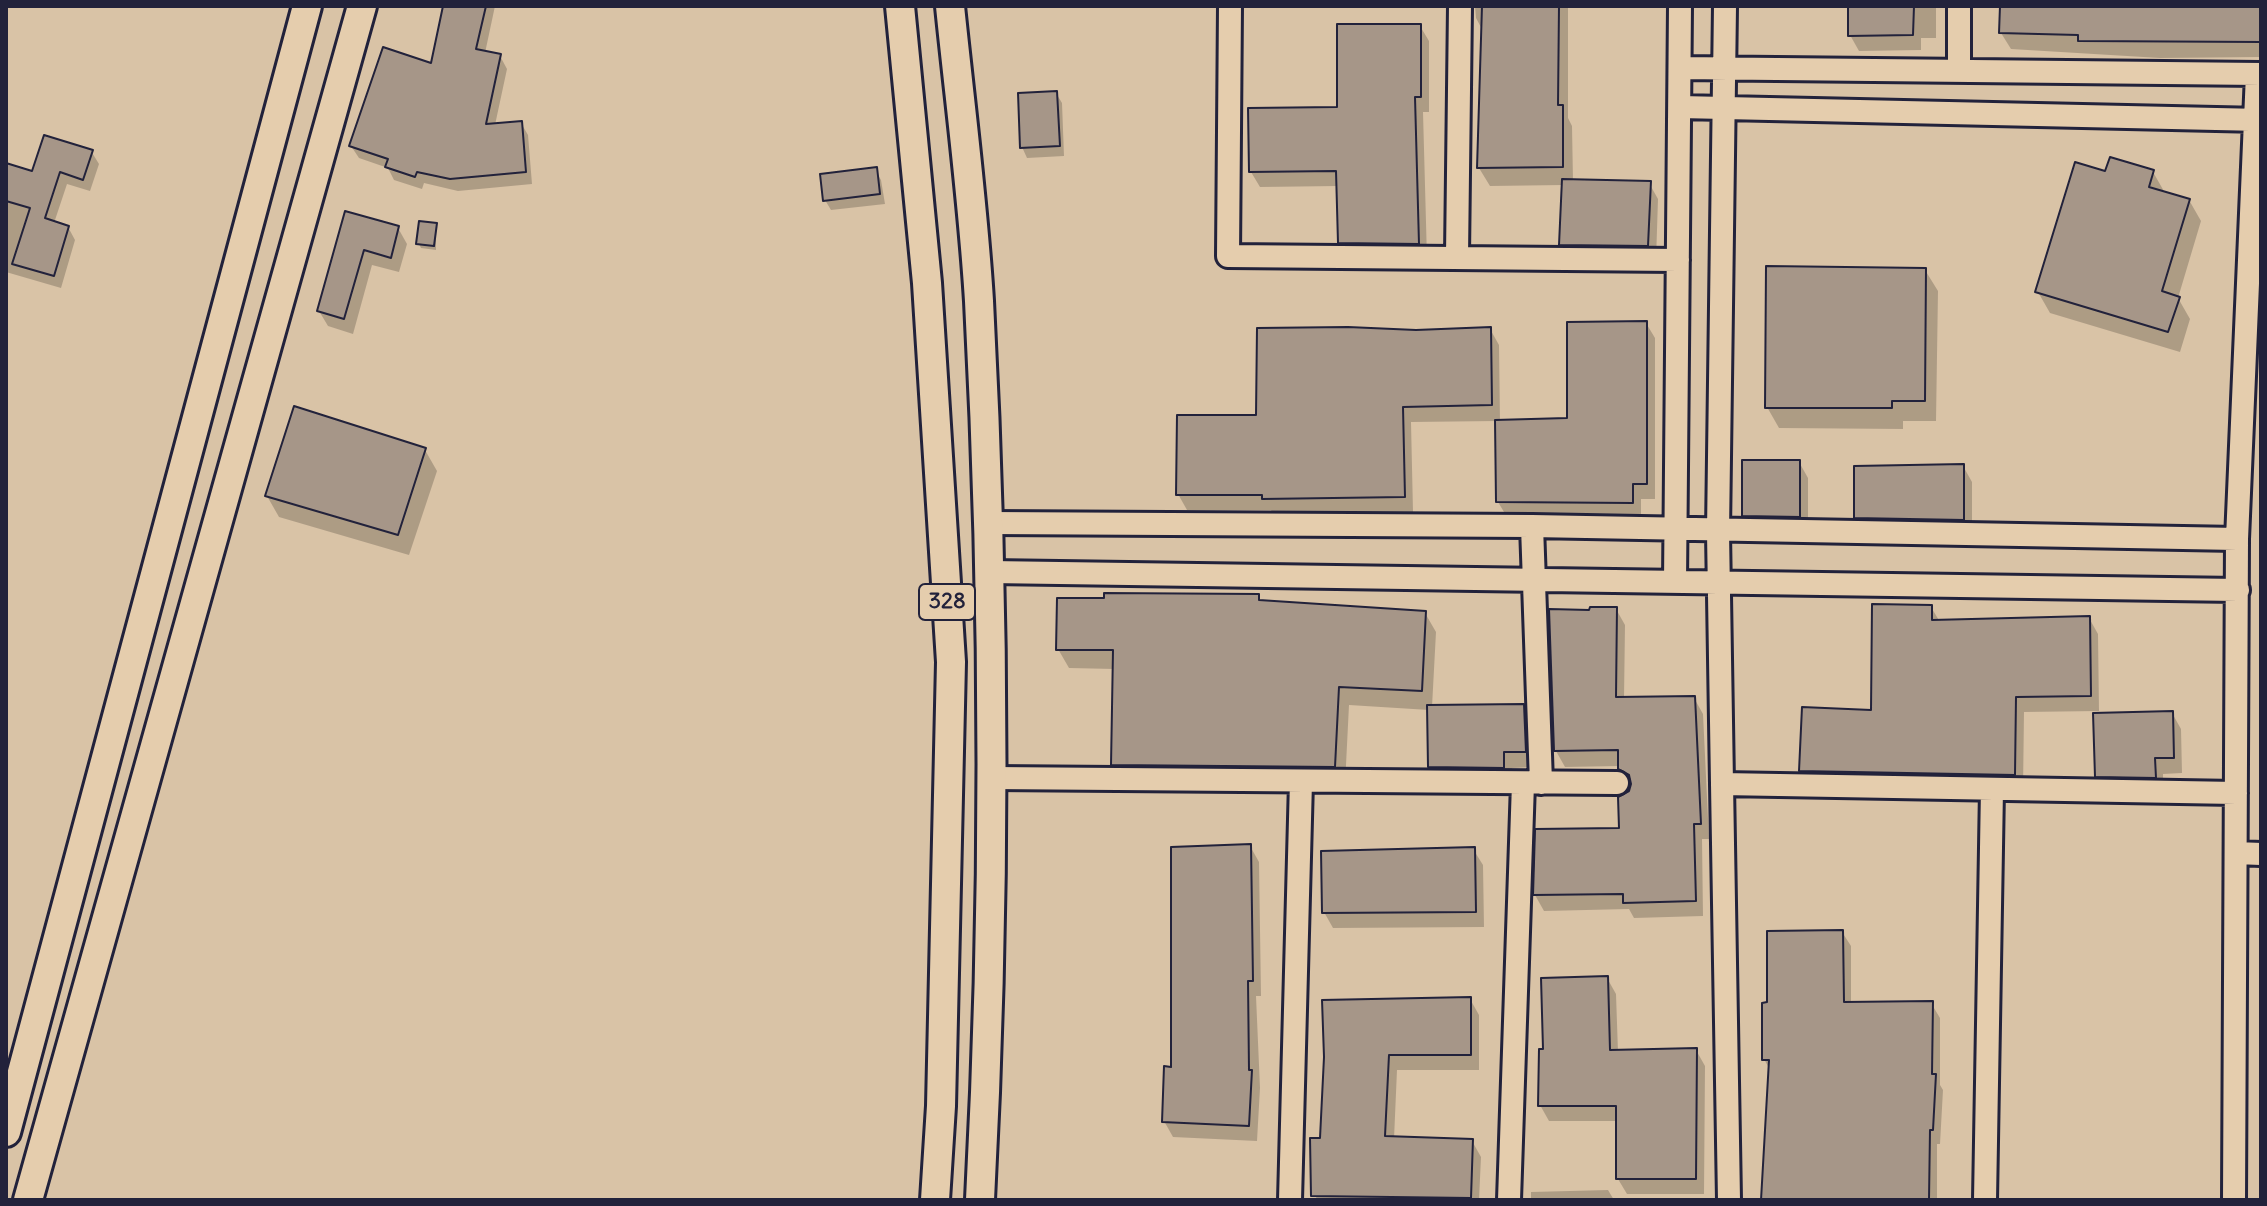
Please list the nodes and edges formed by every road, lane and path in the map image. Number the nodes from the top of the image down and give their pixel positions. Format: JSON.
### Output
{"nodes":[{"id":1,"x":307,"y":6,"type":"edge"},
{"id":2,"x":362,"y":6,"type":"edge"},
{"id":3,"x":900,"y":6,"type":"edge"},
{"id":4,"x":950,"y":6,"type":"edge"},
{"id":5,"x":1230,"y":6,"type":"edge"},
{"id":6,"x":1460,"y":6,"type":"edge"},
{"id":7,"x":1680,"y":6,"type":"edge"},
{"id":8,"x":1725,"y":6,"type":"edge"},
{"id":9,"x":1959,"y":6,"type":"edge"},
{"id":10,"x":1680,"y":68,"type":"junction"},
{"id":11,"x":1724,"y":69,"type":"junction"},
{"id":12,"x":1959,"y":71,"type":"junction"},
{"id":13,"x":2259,"y":74,"type":"edge"},
{"id":14,"x":1680,"y":107,"type":"junction"},
{"id":15,"x":1724,"y":109,"type":"junction"},
{"id":16,"x":2258,"y":120,"type":"edge"},
{"id":17,"x":1457,"y":256,"type":"junction"},
{"id":18,"x":1678,"y":260,"type":"junction"},
{"id":19,"x":2253,"y":359,"type":"edge"},
{"id":20,"x":989,"y":523,"type":"junction"},
{"id":21,"x":1532,"y":526,"type":"junction"},
{"id":22,"x":1676,"y":532,"type":"junction"},
{"id":23,"x":1718,"y":532,"type":"junction"},
{"id":24,"x":2237,"y":539,"type":"junction"},
{"id":25,"x":990,"y":572,"type":"junction"},
{"id":26,"x":1534,"y":580,"type":"junction"},
{"id":27,"x":1675,"y":582,"type":"junction"},
{"id":28,"x":1717,"y":582,"type":"junction"},
{"id":29,"x":2238,"y":590,"type":"junction"},
{"id":30,"x":992,"y":778,"type":"junction"},
{"id":31,"x":1301,"y":781,"type":"junction"},
{"id":32,"x":1532,"y":783,"type":"junction"},
{"id":33,"x":1617,"y":783,"type":"dead end"},
{"id":34,"x":1722,"y":784,"type":"junction"},
{"id":35,"x":1992,"y":789,"type":"junction"},
{"id":36,"x":2236,"y":793,"type":"junction"},
{"id":37,"x":2236,"y":853,"type":"junction"},
{"id":38,"x":2261,"y":854,"type":"edge"},
{"id":39,"x":15,"y":1064,"type":"edge"},
{"id":40,"x":6,"y":1132,"type":"edge"},
{"id":41,"x":28,"y":1200,"type":"edge"},
{"id":42,"x":935,"y":1200,"type":"edge"},
{"id":43,"x":980,"y":1200,"type":"edge"},
{"id":44,"x":1290,"y":1200,"type":"edge"},
{"id":45,"x":1509,"y":1200,"type":"edge"},
{"id":46,"x":1729,"y":1200,"type":"edge"},
{"id":47,"x":1985,"y":1200,"type":"edge"},
{"id":48,"x":2234,"y":1200,"type":"edge"}],
"edges":[{"from":1,"to":39,"type":"main road"},
{"from":2,"to":41,"type":"main road"},
{"from":3,"to":42,"type":"main road","number":"328"},
{"from":4,"to":20,"type":"main road"},
{"from":5,"to":17,"type":"street"},
{"from":6,"to":17,"type":"street"},
{"from":7,"to":10,"type":"street"},
{"from":8,"to":11,"type":"street"},
{"from":9,"to":12,"type":"street"},
{"from":10,"to":11,"type":"street"},
{"from":10,"to":14,"type":"street"},
{"from":11,"to":12,"type":"street"},
{"from":11,"to":15,"type":"street"},
{"from":12,"to":13,"type":"street"},
{"from":13,"to":16,"type":"street"},
{"from":14,"to":15,"type":"street"},
{"from":14,"to":18,"type":"street"},
{"from":15,"to":16,"type":"street"},
{"from":15,"to":23,"type":"street"},
{"from":16,"to":19,"type":"street"},
{"from":17,"to":18,"type":"street"},
{"from":18,"to":22,"type":"street"},
{"from":19,"to":24,"type":"street"},
{"from":20,"to":21,"type":"street"},
{"from":20,"to":25,"type":"main road"},
{"from":21,"to":22,"type":"street"},
{"from":21,"to":26,"type":"street"},
{"from":22,"to":23,"type":"street"},
{"from":22,"to":27,"type":"street"},
{"from":23,"to":24,"type":"street"},
{"from":23,"to":28,"type":"street"},
{"from":24,"to":29,"type":"street"},
{"from":25,"to":26,"type":"street"},
{"from":25,"to":30,"type":"main road"},
{"from":26,"to":27,"type":"street"},
{"from":26,"to":32,"type":"street"},
{"from":27,"to":28,"type":"street"},
{"from":28,"to":29,"type":"street"},
{"from":28,"to":34,"type":"street"},
{"from":29,"to":36,"type":"street"},
{"from":30,"to":31,"type":"street"},
{"from":30,"to":43,"type":"main road"},
{"from":31,"to":32,"type":"street"},
{"from":31,"to":44,"type":"street"},
{"from":32,"to":33,"type":"street"},
{"from":32,"to":45,"type":"street"},
{"from":34,"to":35,"type":"street"},
{"from":34,"to":46,"type":"street"},
{"from":35,"to":36,"type":"street"},
{"from":35,"to":47,"type":"street"},
{"from":36,"to":37,"type":"street"},
{"from":37,"to":38,"type":"street"},
{"from":37,"to":48,"type":"street"},
{"from":39,"to":40,"type":"main road"}]}
